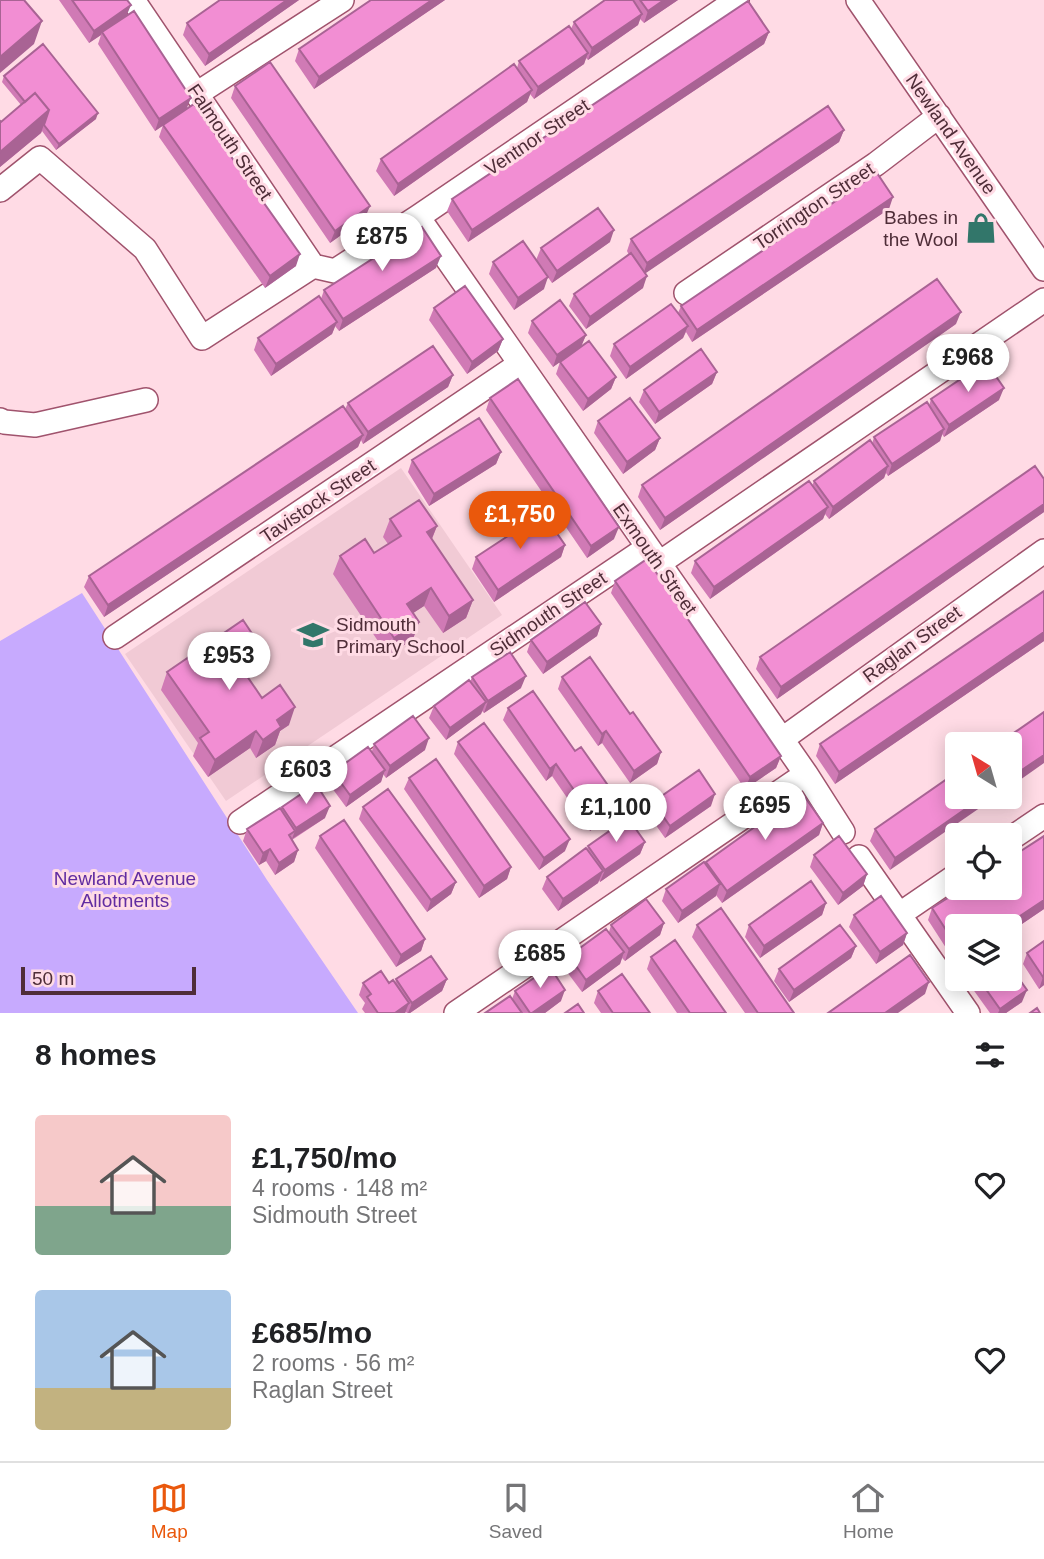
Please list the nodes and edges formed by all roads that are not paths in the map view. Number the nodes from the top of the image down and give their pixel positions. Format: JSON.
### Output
{"nodes":[{"id":1,"x":133,"y":0,"type":"edge"},
{"id":2,"x":342,"y":0,"type":"edge"},
{"id":3,"x":737,"y":0,"type":"edge"},
{"id":4,"x":860,"y":1,"type":"edge"},
{"id":5,"x":198,"y":93,"type":"junction"},
{"id":6,"x":939,"y":116,"type":"junction"},
{"id":7,"x":0,"y":190,"type":"edge"},
{"id":8,"x":418,"y":217,"type":"junction"},
{"id":9,"x":313,"y":266,"type":"junction"},
{"id":10,"x":1044,"y":269,"type":"edge"},
{"id":11,"x":686,"y":293,"type":"dead end"},
{"id":12,"x":1044,"y":300,"type":"edge"},
{"id":13,"x":520,"y":364,"type":"junction"},
{"id":14,"x":146,"y":400,"type":"dead end"},
{"id":15,"x":0,"y":420,"type":"edge"},
{"id":16,"x":1044,"y":551,"type":"edge"},
{"id":17,"x":652,"y":556,"type":"junction"},
{"id":18,"x":115,"y":638,"type":"dead end"},
{"id":19,"x":781,"y":740,"type":"junction"},
{"id":20,"x":806,"y":774,"type":"junction"},
{"id":21,"x":1044,"y":816,"type":"edge"},
{"id":22,"x":240,"y":822,"type":"dead end"},
{"id":23,"x":1022,"y":831,"type":"edge"},
{"id":24,"x":843,"y":832,"type":"dead end"},
{"id":25,"x":859,"y":857,"type":"dead end"},
{"id":26,"x":945,"y":883,"type":"edge"},
{"id":27,"x":900,"y":914,"type":"junction"},
{"id":28,"x":456,"y":1013,"type":"edge"},
{"id":29,"x":966,"y":1013,"type":"edge"}],
"edges":[{"from":1,"to":5,"type":"street","name":"Falmouth Street"},
{"from":2,"to":5,"type":"street"},
{"from":3,"to":8,"type":"street","name":"Ventnor Street"},
{"from":4,"to":6,"type":"street","name":"Newland Avenue"},
{"from":5,"to":9,"type":"street","name":"Falmouth Street"},
{"from":6,"to":10,"type":"street","name":"Newland Avenue"},
{"from":6,"to":11,"type":"street","name":"Torrington Street"},
{"from":7,"to":9,"type":"street"},
{"from":8,"to":9,"type":"street","name":"Ventnor Street"},
{"from":8,"to":13,"type":"street","name":"Exmouth Street"},
{"from":12,"to":17,"type":"street","name":"Sidmouth Street"},
{"from":13,"to":17,"type":"street","name":"Exmouth Street"},
{"from":13,"to":18,"type":"street","name":"Tavistock Street"},
{"from":14,"to":15,"type":"street"},
{"from":16,"to":19,"type":"street","name":"Raglan Street"},
{"from":17,"to":19,"type":"street","name":"Exmouth Street"},
{"from":17,"to":22,"type":"street","name":"Sidmouth Street"},
{"from":19,"to":20,"type":"street","name":"Exmouth Street"},
{"from":20,"to":24,"type":"street","name":"Exmouth Street"},
{"from":20,"to":28,"type":"street"},
{"from":21,"to":23,"type":"street"},
{"from":25,"to":27,"type":"street"},
{"from":26,"to":27,"type":"street"},
{"from":27,"to":29,"type":"street"}]}
